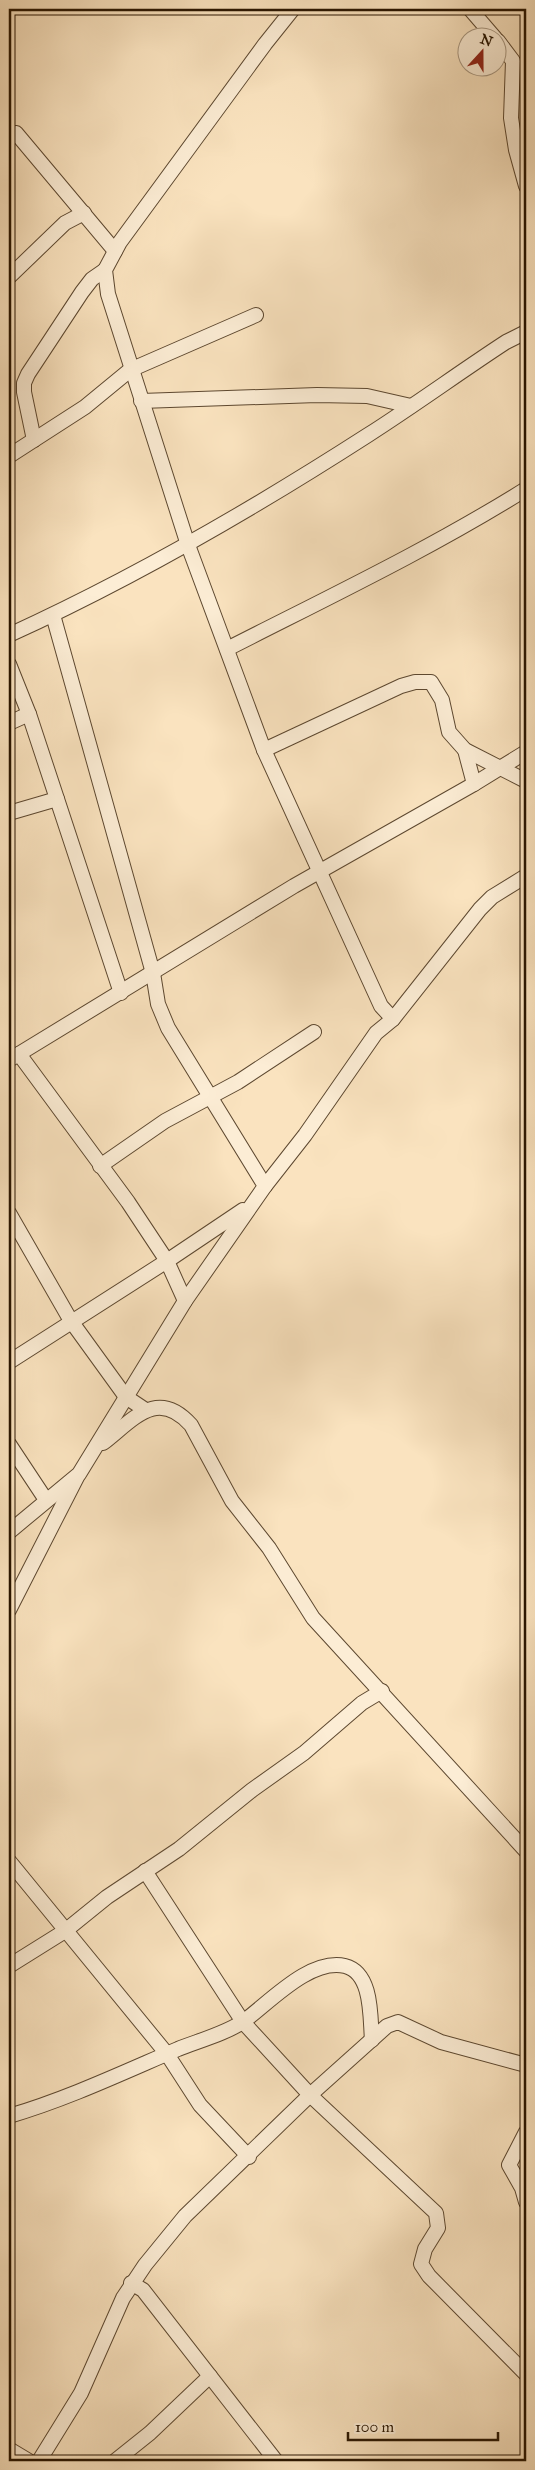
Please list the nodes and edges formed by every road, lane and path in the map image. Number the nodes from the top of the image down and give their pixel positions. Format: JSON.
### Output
{"nodes":[{"id":1,"x":293,"y":9,"type":"edge"},
{"id":2,"x":470,"y":9,"type":"edge"},
{"id":3,"x":486,"y":28,"type":"edge"},
{"id":4,"x":508,"y":54,"type":"edge"},
{"id":5,"x":16,"y":133,"type":"dead end"},
{"id":6,"x":526,"y":186,"type":"edge"},
{"id":7,"x":84,"y":214,"type":"junction"},
{"id":8,"x":115,"y":251,"type":"junction"},
{"id":9,"x":105,"y":270,"type":"junction"},
{"id":10,"x":9,"y":277,"type":"edge"},
{"id":11,"x":256,"y":315,"type":"dead end"},
{"id":12,"x":526,"y":332,"type":"edge"},
{"id":13,"x":130,"y":370,"type":"junction"},
{"id":14,"x":141,"y":402,"type":"junction"},
{"id":15,"x":411,"y":406,"type":"junction"},
{"id":16,"x":34,"y":440,"type":"junction"},
{"id":17,"x":9,"y":456,"type":"edge"},
{"id":18,"x":526,"y":489,"type":"edge"},
{"id":19,"x":188,"y":546,"type":"junction"},
{"id":20,"x":53,"y":615,"type":"junction"},
{"id":21,"x":9,"y":635,"type":"edge"},
{"id":22,"x":227,"y":649,"type":"junction"},
{"id":23,"x":9,"y":664,"type":"edge"},
{"id":24,"x":29,"y":714,"type":"junction"},
{"id":25,"x":9,"y":723,"type":"edge"},
{"id":26,"x":264,"y":750,"type":"junction"},
{"id":27,"x":465,"y":750,"type":"junction"},
{"id":28,"x":526,"y":752,"type":"edge"},
{"id":29,"x":499,"y":769,"type":"junction"},
{"id":30,"x":526,"y":781,"type":"edge"},
{"id":31,"x":474,"y":784,"type":"junction"},
{"id":32,"x":57,"y":799,"type":"junction"},
{"id":33,"x":9,"y":813,"type":"edge"},
{"id":34,"x":319,"y":872,"type":"junction"},
{"id":35,"x":526,"y":876,"type":"edge"},
{"id":36,"x":153,"y":972,"type":"junction"},
{"id":37,"x":121,"y":993,"type":"junction"},
{"id":38,"x":381,"y":1006,"type":"junction"},
{"id":39,"x":393,"y":1019,"type":"junction"},
{"id":40,"x":314,"y":1032,"type":"dead end"},
{"id":41,"x":376,"y":1033,"type":"junction"},
{"id":42,"x":14,"y":1057,"type":"edge"},
{"id":43,"x":209,"y":1097,"type":"junction"},
{"id":44,"x":100,"y":1166,"type":"junction"},
{"id":45,"x":265,"y":1186,"type":"junction"},
{"id":46,"x":251,"y":1205,"type":"junction"},
{"id":47,"x":9,"y":1213,"type":"edge"},
{"id":48,"x":167,"y":1261,"type":"junction"},
{"id":49,"x":185,"y":1301,"type":"junction"},
{"id":50,"x":71,"y":1321,"type":"junction"},
{"id":51,"x":9,"y":1362,"type":"edge"},
{"id":52,"x":126,"y":1397,"type":"junction"},
{"id":53,"x":144,"y":1410,"type":"junction"},
{"id":54,"x":9,"y":1444,"type":"edge"},
{"id":55,"x":96,"y":1448,"type":"junction"},
{"id":56,"x":79,"y":1474,"type":"junction"},
{"id":57,"x":46,"y":1500,"type":"junction"},
{"id":58,"x":9,"y":1532,"type":"edge"},
{"id":59,"x":9,"y":1610,"type":"edge"},
{"id":60,"x":368,"y":1677,"type":"junction"},
{"id":61,"x":382,"y":1692,"type":"junction"},
{"id":62,"x":362,"y":1703,"type":"junction"},
{"id":63,"x":526,"y":1851,"type":"edge"},
{"id":64,"x":9,"y":1861,"type":"edge"},
{"id":65,"x":145,"y":1871,"type":"junction"},
{"id":66,"x":65,"y":1931,"type":"junction"},
{"id":67,"x":9,"y":1966,"type":"edge"},
{"id":68,"x":243,"y":2022,"type":"junction"},
{"id":69,"x":372,"y":2040,"type":"junction"},
{"id":70,"x":166,"y":2054,"type":"junction"},
{"id":71,"x":526,"y":2064,"type":"edge"},
{"id":72,"x":310,"y":2095,"type":"junction"},
{"id":73,"x":9,"y":2116,"type":"edge"},
{"id":74,"x":526,"y":2132,"type":"edge"},
{"id":75,"x":248,"y":2157,"type":"junction"},
{"id":76,"x":526,"y":2202,"type":"edge"},
{"id":77,"x":137,"y":2287,"type":"junction"},
{"id":78,"x":526,"y":2374,"type":"edge"},
{"id":79,"x":210,"y":2376,"type":"junction"},
{"id":80,"x":9,"y":2450,"type":"edge"},
{"id":81,"x":29,"y":2461,"type":"edge"},
{"id":82,"x":40,"y":2461,"type":"edge"},
{"id":83,"x":116,"y":2461,"type":"edge"},
{"id":84,"x":276,"y":2461,"type":"edge"}],
"edges":[{"from":1,"to":8,"type":"street"},
{"from":2,"to":3,"type":"street"},
{"from":4,"to":6,"type":"street"},
{"from":5,"to":7,"type":"street"},
{"from":7,"to":8,"type":"street"},
{"from":7,"to":10,"type":"street"},
{"from":8,"to":9,"type":"street"},
{"from":9,"to":13,"type":"street"},
{"from":9,"to":16,"type":"street"},
{"from":11,"to":13,"type":"street"},
{"from":12,"to":15,"type":"street"},
{"from":13,"to":14,"type":"street"},
{"from":13,"to":16,"type":"street"},
{"from":14,"to":15,"type":"street"},
{"from":14,"to":19,"type":"street"},
{"from":15,"to":19,"type":"street"},
{"from":16,"to":17,"type":"street"},
{"from":18,"to":22,"type":"street"},
{"from":19,"to":20,"type":"street"},
{"from":19,"to":22,"type":"street"},
{"from":20,"to":21,"type":"street"},
{"from":20,"to":36,"type":"street"},
{"from":22,"to":26,"type":"street"},
{"from":23,"to":24,"type":"street"},
{"from":24,"to":25,"type":"street"},
{"from":24,"to":32,"type":"street"},
{"from":26,"to":27,"type":"street"},
{"from":26,"to":34,"type":"street"},
{"from":27,"to":29,"type":"street"},
{"from":27,"to":31,"type":"street"},
{"from":28,"to":29,"type":"street"},
{"from":29,"to":30,"type":"street"},
{"from":29,"to":31,"type":"street"},
{"from":31,"to":34,"type":"street"},
{"from":32,"to":33,"type":"street"},
{"from":32,"to":37,"type":"street"},
{"from":34,"to":36,"type":"street"},
{"from":34,"to":38,"type":"street"},
{"from":35,"to":39,"type":"street"},
{"from":36,"to":37,"type":"street"},
{"from":36,"to":43,"type":"street"},
{"from":37,"to":42,"type":"street"},
{"from":38,"to":39,"type":"street"},
{"from":38,"to":41,"type":"street"},
{"from":39,"to":41,"type":"street"},
{"from":40,"to":43,"type":"street"},
{"from":41,"to":45,"type":"street"},
{"from":42,"to":44,"type":"street"},
{"from":43,"to":44,"type":"street"},
{"from":43,"to":45,"type":"street"},
{"from":44,"to":48,"type":"street"},
{"from":45,"to":46,"type":"street"},
{"from":46,"to":48,"type":"street"},
{"from":46,"to":49,"type":"street"},
{"from":47,"to":50,"type":"street"},
{"from":48,"to":49,"type":"street"},
{"from":48,"to":50,"type":"street"},
{"from":49,"to":52,"type":"street"},
{"from":50,"to":51,"type":"street"},
{"from":50,"to":52,"type":"street"},
{"from":52,"to":53,"type":"street"},
{"from":52,"to":55,"type":"street"},
{"from":53,"to":55,"type":"street"},
{"from":53,"to":60,"type":"street"},
{"from":54,"to":57,"type":"street"},
{"from":55,"to":56,"type":"street"},
{"from":56,"to":57,"type":"street"},
{"from":56,"to":59,"type":"street"},
{"from":57,"to":58,"type":"street"},
{"from":60,"to":61,"type":"street"},
{"from":60,"to":62,"type":"street"},
{"from":61,"to":62,"type":"street"},
{"from":61,"to":63,"type":"street"},
{"from":62,"to":65,"type":"street"},
{"from":64,"to":66,"type":"street"},
{"from":65,"to":66,"type":"street"},
{"from":65,"to":68,"type":"street"},
{"from":66,"to":67,"type":"street"},
{"from":66,"to":70,"type":"street"},
{"from":68,"to":69,"type":"street"},
{"from":68,"to":70,"type":"street"},
{"from":68,"to":72,"type":"street"},
{"from":69,"to":71,"type":"street"},
{"from":69,"to":72,"type":"street"},
{"from":70,"to":73,"type":"street"},
{"from":70,"to":75,"type":"street"},
{"from":72,"to":75,"type":"street"},
{"from":72,"to":78,"type":"street"},
{"from":74,"to":76,"type":"street"},
{"from":75,"to":77,"type":"street"},
{"from":77,"to":79,"type":"street"},
{"from":77,"to":82,"type":"street"},
{"from":79,"to":83,"type":"street"},
{"from":79,"to":84,"type":"street"},
{"from":80,"to":81,"type":"street"}]}
